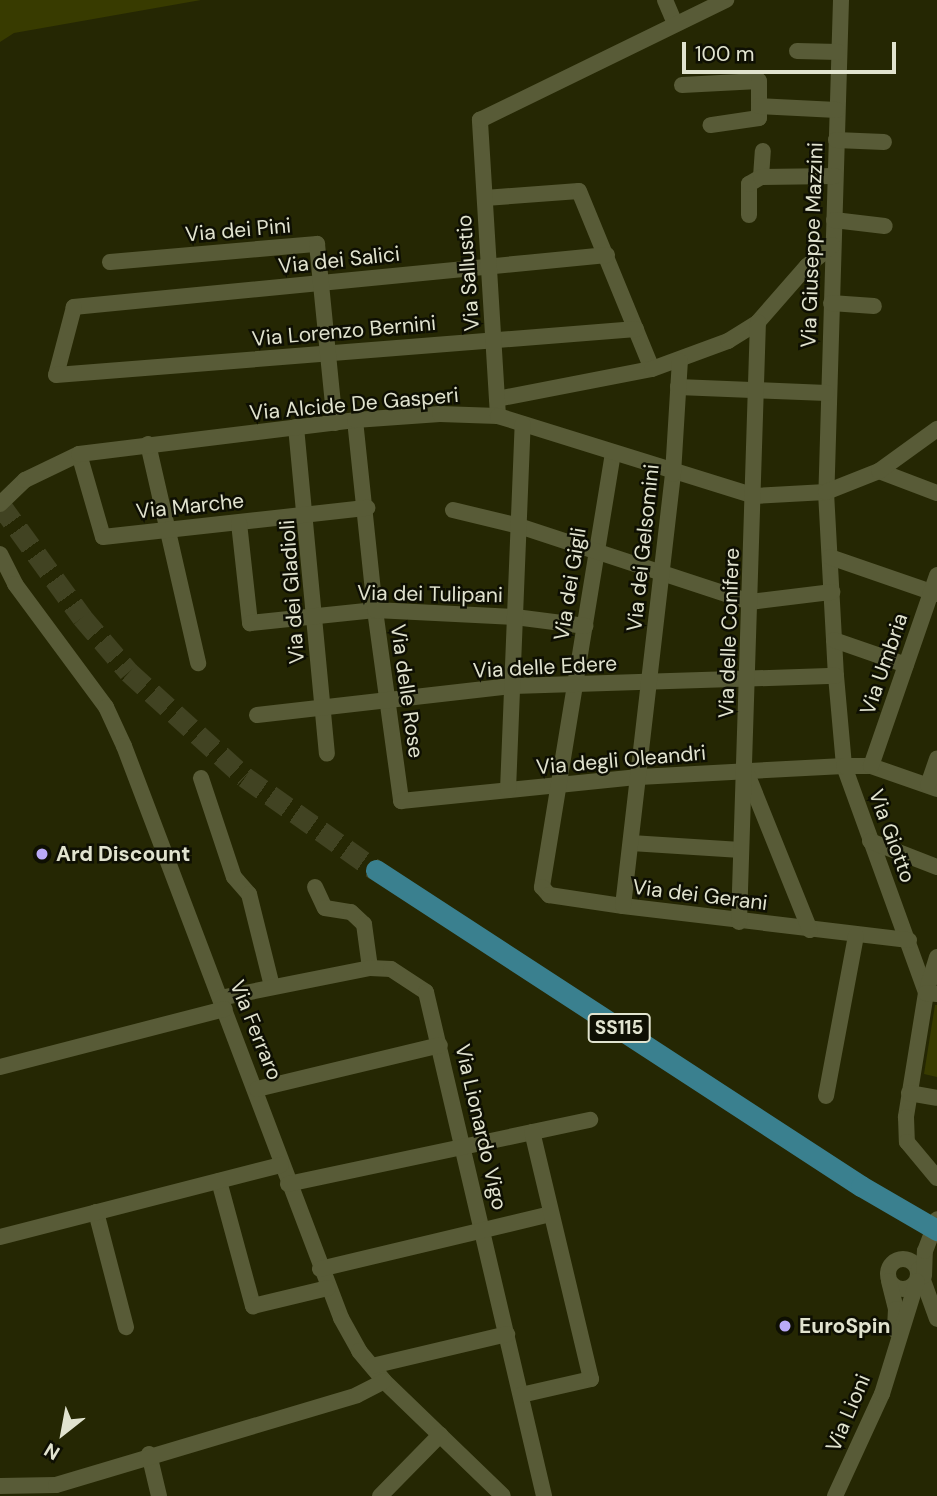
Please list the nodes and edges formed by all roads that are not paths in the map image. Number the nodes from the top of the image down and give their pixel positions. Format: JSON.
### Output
{"nodes":[{"id":1,"x":665,"y":0,"type":"edge"},
{"id":2,"x":841,"y":0,"type":"edge"},
{"id":3,"x":719,"y":1,"type":"edge"},
{"id":4,"x":675,"y":24,"type":"junction"},
{"id":5,"x":797,"y":51,"type":"dead end"},
{"id":6,"x":838,"y":52,"type":"junction"},
{"id":7,"x":682,"y":85,"type":"dead end"},
{"id":8,"x":760,"y":106,"type":"junction"},
{"id":9,"x":837,"y":110,"type":"junction"},
{"id":10,"x":712,"y":125,"type":"dead end"},
{"id":11,"x":836,"y":140,"type":"junction"},
{"id":12,"x":884,"y":142,"type":"dead end"},
{"id":13,"x":763,"y":152,"type":"dead end"},
{"id":14,"x":835,"y":176,"type":"junction"},
{"id":15,"x":761,"y":177,"type":"junction"},
{"id":16,"x":485,"y":198,"type":"junction"},
{"id":17,"x":748,"y":215,"type":"dead end"},
{"id":18,"x":834,"y":220,"type":"junction"},
{"id":19,"x":885,"y":226,"type":"dead end"},
{"id":20,"x":833,"y":245,"type":"junction"},
{"id":21,"x":607,"y":254,"type":"junction"},
{"id":22,"x":110,"y":262,"type":"dead end"},
{"id":23,"x":489,"y":266,"type":"junction"},
{"id":24,"x":322,"y":283,"type":"junction"},
{"id":25,"x":831,"y":303,"type":"junction"},
{"id":26,"x":874,"y":306,"type":"dead end"},
{"id":27,"x":758,"y":322,"type":"junction"},
{"id":28,"x":636,"y":329,"type":"junction"},
{"id":29,"x":494,"y":340,"type":"junction"},
{"id":30,"x":329,"y":354,"type":"junction"},
{"id":31,"x":680,"y":361,"type":"junction"},
{"id":32,"x":652,"y":369,"type":"junction"},
{"id":33,"x":55,"y":375,"type":"joint"},
{"id":34,"x":678,"y":387,"type":"junction"},
{"id":35,"x":757,"y":390,"type":"junction"},
{"id":36,"x":827,"y":393,"type":"junction"},
{"id":37,"x":497,"y":399,"type":"junction"},
{"id":38,"x":498,"y":416,"type":"junction"},
{"id":39,"x":355,"y":420,"type":"junction"},
{"id":40,"x":335,"y":422,"type":"junction"},
{"id":41,"x":523,"y":424,"type":"junction"},
{"id":42,"x":296,"y":428,"type":"junction"},
{"id":43,"x":937,"y":429,"type":"edge"},
{"id":44,"x":148,"y":444,"type":"junction"},
{"id":45,"x":612,"y":453,"type":"junction"},
{"id":46,"x":79,"y":454,"type":"junction"},
{"id":47,"x":880,"y":471,"type":"junction"},
{"id":48,"x":673,"y":474,"type":"junction"},
{"id":49,"x":826,"y":492,"type":"junction"},
{"id":50,"x":937,"y":493,"type":"edge"},
{"id":51,"x":755,"y":496,"type":"junction"},
{"id":52,"x":0,"y":504,"type":"edge"},
{"id":53,"x":367,"y":508,"type":"junction"},
{"id":54,"x":453,"y":510,"type":"dead end"},
{"id":55,"x":307,"y":514,"type":"junction"},
{"id":56,"x":239,"y":523,"type":"junction"},
{"id":57,"x":519,"y":526,"type":"junction"},
{"id":58,"x":170,"y":528,"type":"junction"},
{"id":59,"x":0,"y":554,"type":"edge"},
{"id":60,"x":596,"y":554,"type":"junction"},
{"id":61,"x":830,"y":557,"type":"junction"},
{"id":62,"x":662,"y":573,"type":"junction"},
{"id":63,"x":937,"y":575,"type":"edge"},
{"id":64,"x":832,"y":592,"type":"junction"},
{"id":65,"x":934,"y":594,"type":"edge"},
{"id":66,"x":750,"y":602,"type":"junction"},
{"id":67,"x":375,"y":610,"type":"junction"},
{"id":68,"x":515,"y":617,"type":"junction"},
{"id":69,"x":313,"y":618,"type":"junction"},
{"id":70,"x":584,"y":626,"type":"junction"},
{"id":71,"x":834,"y":640,"type":"junction"},
{"id":72,"x":198,"y":663,"type":"dead end"},
{"id":73,"x":906,"y":666,"type":"junction"},
{"id":74,"x":836,"y":676,"type":"junction"},
{"id":75,"x":748,"y":678,"type":"junction"},
{"id":76,"x":649,"y":682,"type":"junction"},
{"id":77,"x":513,"y":687,"type":"junction"},
{"id":78,"x":575,"y":688,"type":"junction"},
{"id":79,"x":387,"y":702,"type":"junction"},
{"id":80,"x":323,"y":708,"type":"junction"},
{"id":81,"x":257,"y":715,"type":"dead end"},
{"id":82,"x":327,"y":754,"type":"dead end"},
{"id":83,"x":937,"y":759,"type":"edge"},
{"id":84,"x":844,"y":766,"type":"junction"},
{"id":85,"x":871,"y":766,"type":"junction"},
{"id":86,"x":746,"y":772,"type":"junction"},
{"id":87,"x":639,"y":777,"type":"junction"},
{"id":88,"x":201,"y":778,"type":"dead end"},
{"id":89,"x":558,"y":786,"type":"junction"},
{"id":90,"x":932,"y":787,"type":"edge"},
{"id":91,"x":508,"y":790,"type":"junction"},
{"id":92,"x":401,"y":801,"type":"joint"},
{"id":93,"x":870,"y":841,"type":"junction"},
{"id":94,"x":631,"y":843,"type":"junction"},
{"id":95,"x":741,"y":850,"type":"junction"},
{"id":96,"x":937,"y":867,"type":"edge"},
{"id":97,"x":376,"y":870,"type":"tunnel mouth"},
{"id":98,"x":315,"y":887,"type":"dead end"},
{"id":99,"x":542,"y":887,"type":"joint"},
{"id":100,"x":622,"y":906,"type":"junction"},
{"id":101,"x":740,"y":922,"type":"junction"},
{"id":102,"x":810,"y":930,"type":"junction"},
{"id":103,"x":856,"y":936,"type":"junction"},
{"id":104,"x":909,"y":940,"type":"junction"},
{"id":105,"x":937,"y":957,"type":"edge"},
{"id":106,"x":370,"y":968,"type":"junction"},
{"id":107,"x":272,"y":986,"type":"junction"},
{"id":108,"x":931,"y":994,"type":"edge"},
{"id":109,"x":222,"y":1003,"type":"junction"},
{"id":110,"x":440,"y":1045,"type":"junction"},
{"id":111,"x":0,"y":1067,"type":"edge"},
{"id":112,"x":257,"y":1089,"type":"junction"},
{"id":113,"x":909,"y":1093,"type":"junction"},
{"id":114,"x":827,"y":1097,"type":"dead end"},
{"id":115,"x":937,"y":1098,"type":"edge"},
{"id":116,"x":590,"y":1120,"type":"dead end"},
{"id":117,"x":532,"y":1132,"type":"junction"},
{"id":118,"x":463,"y":1146,"type":"junction"},
{"id":119,"x":281,"y":1164,"type":"junction"},
{"id":120,"x":937,"y":1178,"type":"edge"},
{"id":121,"x":219,"y":1181,"type":"junction"},
{"id":122,"x":288,"y":1184,"type":"junction"},
{"id":123,"x":861,"y":1186,"type":"junction"},
{"id":124,"x":96,"y":1212,"type":"junction"},
{"id":125,"x":551,"y":1214,"type":"junction"},
{"id":126,"x":937,"y":1219,"type":"edge"},
{"id":127,"x":483,"y":1228,"type":"junction"},
{"id":128,"x":937,"y":1230,"type":"edge"},
{"id":129,"x":0,"y":1237,"type":"edge"},
{"id":130,"x":931,"y":1247,"type":"edge"},
{"id":131,"x":320,"y":1269,"type":"junction"},
{"id":132,"x":914,"y":1278,"type":"junction"},
{"id":133,"x":889,"y":1280,"type":"junction"},
{"id":134,"x":328,"y":1288,"type":"junction"},
{"id":135,"x":908,"y":1313,"type":"junction"},
{"id":136,"x":935,"y":1316,"type":"edge"},
{"id":137,"x":126,"y":1327,"type":"dead end"},
{"id":138,"x":507,"y":1334,"type":"junction"},
{"id":139,"x":895,"y":1343,"type":"junction"},
{"id":140,"x":372,"y":1366,"type":"junction"},
{"id":141,"x":384,"y":1381,"type":"junction"},
{"id":142,"x":521,"y":1395,"type":"junction"},
{"id":143,"x":440,"y":1435,"type":"junction"},
{"id":144,"x":149,"y":1454,"type":"junction"},
{"id":145,"x":0,"y":1486,"type":"edge"},
{"id":146,"x":22,"y":1492,"type":"edge"},
{"id":147,"x":159,"y":1496,"type":"edge"},
{"id":148,"x":380,"y":1496,"type":"edge"},
{"id":149,"x":503,"y":1496,"type":"edge"},
{"id":150,"x":544,"y":1496,"type":"edge"},
{"id":151,"x":835,"y":1496,"type":"edge"}],
"edges":[{"from":1,"to":4,"type":"street"},
{"from":2,"to":6,"type":"street","name":"Via Giuseppe Mazzini"},
{"from":3,"to":4,"type":"street"},
{"from":4,"to":16,"type":"street","name":"Via Sallustio"},
{"from":5,"to":6,"type":"street"},
{"from":6,"to":9,"type":"street","name":"Via Giuseppe Mazzini"},
{"from":7,"to":8,"type":"street"},
{"from":8,"to":9,"type":"street"},
{"from":8,"to":10,"type":"street"},
{"from":9,"to":11,"type":"street","name":"Via Giuseppe Mazzini"},
{"from":11,"to":12,"type":"street"},
{"from":11,"to":14,"type":"street","name":"Via Giuseppe Mazzini"},
{"from":13,"to":15,"type":"street"},
{"from":14,"to":15,"type":"street"},
{"from":14,"to":18,"type":"street","name":"Via Giuseppe Mazzini"},
{"from":15,"to":17,"type":"street"},
{"from":16,"to":21,"type":"street"},
{"from":16,"to":23,"type":"street","name":"Via Sallustio"},
{"from":18,"to":19,"type":"street"},
{"from":18,"to":20,"type":"street","name":"Via Giuseppe Mazzini"},
{"from":20,"to":25,"type":"street","name":"Via Giuseppe Mazzini"},
{"from":20,"to":27,"type":"street"},
{"from":21,"to":23,"type":"street","name":"Via dei Salici"},
{"from":21,"to":28,"type":"street"},
{"from":22,"to":24,"type":"street","name":"Via dei Pini"},
{"from":23,"to":24,"type":"street","name":"Via dei Salici"},
{"from":23,"to":29,"type":"street","name":"Via Sallustio"},
{"from":24,"to":30,"type":"street","name":"Via dei Pini"},
{"from":24,"to":33,"type":"street","name":"Via dei Salici"},
{"from":25,"to":26,"type":"street"},
{"from":25,"to":36,"type":"street","name":"Via Giuseppe Mazzini"},
{"from":27,"to":31,"type":"street"},
{"from":27,"to":35,"type":"street","name":"Via delle Conifere"},
{"from":28,"to":29,"type":"street","name":"Via Lorenzo Bernini"},
{"from":28,"to":32,"type":"street"},
{"from":29,"to":30,"type":"street","name":"Via Lorenzo Bernini"},
{"from":29,"to":37,"type":"street","name":"Via Sallustio"},
{"from":30,"to":33,"type":"street","name":"Via Lorenzo Bernini"},
{"from":30,"to":40,"type":"street","name":"Via dei Pini"},
{"from":31,"to":32,"type":"street"},
{"from":31,"to":34,"type":"street","name":"Via dei Gelsomini"},
{"from":32,"to":37,"type":"street"},
{"from":34,"to":35,"type":"street"},
{"from":34,"to":48,"type":"street","name":"Via dei Gelsomini"},
{"from":35,"to":36,"type":"street"},
{"from":35,"to":51,"type":"street","name":"Via delle Conifere"},
{"from":36,"to":49,"type":"street","name":"Via Giuseppe Mazzini"},
{"from":37,"to":38,"type":"street","name":"Via Sallustio"},
{"from":38,"to":39,"type":"street","name":"Via Alcide De Gasperi"},
{"from":38,"to":41,"type":"street","name":"Via Alcide De Gasperi"},
{"from":39,"to":40,"type":"street","name":"Via Alcide De Gasperi"},
{"from":39,"to":53,"type":"street","name":"Via delle Rose"},
{"from":40,"to":42,"type":"street","name":"Via Alcide De Gasperi"},
{"from":41,"to":45,"type":"street","name":"Via Alcide De Gasperi"},
{"from":41,"to":57,"type":"street"},
{"from":42,"to":44,"type":"street","name":"Via Alcide De Gasperi"},
{"from":42,"to":55,"type":"street","name":"Via dei Gladioli"},
{"from":43,"to":47,"type":"street","name":"Via Alcide De Gasperi"},
{"from":44,"to":46,"type":"street","name":"Via Alcide De Gasperi"},
{"from":44,"to":58,"type":"street"},
{"from":45,"to":48,"type":"street","name":"Via Alcide De Gasperi"},
{"from":45,"to":60,"type":"street","name":"Via dei Gigli"},
{"from":46,"to":52,"type":"street","name":"Via Alcide De Gasperi"},
{"from":46,"to":58,"type":"street","name":"Via Marche"},
{"from":47,"to":49,"type":"street","name":"Via Alcide De Gasperi"},
{"from":47,"to":50,"type":"street"},
{"from":48,"to":51,"type":"street","name":"Via Alcide De Gasperi"},
{"from":48,"to":62,"type":"street","name":"Via dei Gelsomini"},
{"from":49,"to":51,"type":"street","name":"Via Alcide De Gasperi"},
{"from":49,"to":61,"type":"street","name":"Via Giotto"},
{"from":51,"to":66,"type":"street","name":"Via delle Conifere"},
{"from":53,"to":55,"type":"street","name":"Via Marche"},
{"from":53,"to":67,"type":"street","name":"Via delle Rose"},
{"from":54,"to":57,"type":"street"},
{"from":55,"to":56,"type":"street","name":"Via Marche"},
{"from":55,"to":69,"type":"street","name":"Via dei Gladioli"},
{"from":56,"to":58,"type":"street","name":"Via Marche"},
{"from":56,"to":69,"type":"street","name":"Via dei Tulipani"},
{"from":57,"to":60,"type":"street"},
{"from":57,"to":68,"type":"street"},
{"from":58,"to":72,"type":"street"},
{"from":59,"to":109,"type":"street","name":"Via Ferraro"},
{"from":60,"to":62,"type":"street"},
{"from":60,"to":70,"type":"street","name":"Via dei Gigli"},
{"from":61,"to":64,"type":"street","name":"Via Giotto"},
{"from":61,"to":65,"type":"street"},
{"from":62,"to":66,"type":"street"},
{"from":62,"to":76,"type":"street","name":"Via dei Gelsomini"},
{"from":63,"to":65,"type":"street","name":"Via Umbria"},
{"from":64,"to":66,"type":"street"},
{"from":64,"to":71,"type":"street","name":"Via Giotto"},
{"from":65,"to":73,"type":"street","name":"Via Umbria"},
{"from":66,"to":75,"type":"street","name":"Via delle Conifere"},
{"from":67,"to":68,"type":"street","name":"Via dei Tulipani"},
{"from":67,"to":69,"type":"street","name":"Via dei Tulipani"},
{"from":67,"to":79,"type":"street","name":"Via delle Rose"},
{"from":68,"to":70,"type":"street","name":"Via dei Tulipani"},
{"from":68,"to":77,"type":"street"},
{"from":69,"to":80,"type":"street","name":"Via dei Gladioli"},
{"from":70,"to":78,"type":"street","name":"Via dei Gigli"},
{"from":71,"to":73,"type":"street"},
{"from":71,"to":74,"type":"street","name":"Via Giotto"},
{"from":73,"to":85,"type":"street","name":"Via Umbria"},
{"from":74,"to":75,"type":"street","name":"Via delle Edere"},
{"from":74,"to":84,"type":"street","name":"Via Giotto"},
{"from":75,"to":76,"type":"street","name":"Via delle Edere"},
{"from":75,"to":86,"type":"street","name":"Via delle Conifere"},
{"from":76,"to":78,"type":"street","name":"Via delle Edere"},
{"from":76,"to":87,"type":"street","name":"Via dei Gelsomini"},
{"from":77,"to":78,"type":"street","name":"Via delle Edere"},
{"from":77,"to":79,"type":"street","name":"Via delle Edere"},
{"from":77,"to":91,"type":"street"},
{"from":78,"to":89,"type":"street","name":"Via dei Gigli"},
{"from":79,"to":80,"type":"street","name":"Via delle Edere"},
{"from":79,"to":92,"type":"street","name":"Via delle Rose"},
{"from":80,"to":81,"type":"street","name":"Via delle Edere"},
{"from":80,"to":82,"type":"street","name":"Via dei Gladioli"},
{"from":83,"to":90,"type":"street"},
{"from":84,"to":85,"type":"street","name":"Via degli Oleandri"},
{"from":84,"to":86,"type":"street","name":"Via degli Oleandri"},
{"from":84,"to":93,"type":"street","name":"Via Giotto"},
{"from":85,"to":90,"type":"street","name":"Via degli Oleandri"},
{"from":86,"to":87,"type":"street","name":"Via degli Oleandri"},
{"from":86,"to":95,"type":"street","name":"Via delle Conifere"},
{"from":86,"to":102,"type":"street","name":"Via delle Conifere"},
{"from":87,"to":89,"type":"street","name":"Via degli Oleandri"},
{"from":87,"to":94,"type":"street","name":"Via dei Gelsomini"},
{"from":88,"to":107,"type":"street"},
{"from":89,"to":91,"type":"street","name":"Via degli Oleandri"},
{"from":89,"to":99,"type":"street","name":"Via dei Gigli"},
{"from":91,"to":92,"type":"street","name":"Via degli Oleandri"},
{"from":93,"to":96,"type":"street"},
{"from":93,"to":104,"type":"street","name":"Via Giotto"},
{"from":94,"to":95,"type":"street"},
{"from":94,"to":100,"type":"street","name":"Via dei Gelsomini"},
{"from":95,"to":101,"type":"street","name":"Via delle Conifere"},
{"from":97,"to":123,"type":"main road","number":"SS115"},
{"from":98,"to":106,"type":"street"},
{"from":99,"to":100,"type":"street","name":"Via dei Gerani"},
{"from":100,"to":101,"type":"street","name":"Via dei Gerani"},
{"from":101,"to":102,"type":"street","name":"Via dei Gerani"},
{"from":102,"to":103,"type":"street","name":"Via dei Gerani"},
{"from":103,"to":104,"type":"street","name":"Via dei Gerani"},
{"from":103,"to":114,"type":"street"},
{"from":104,"to":108,"type":"street","name":"Via Giotto"},
{"from":105,"to":108,"type":"street"},
{"from":106,"to":107,"type":"street"},
{"from":106,"to":110,"type":"street","name":"Via Lionardo Vigo"},
{"from":107,"to":109,"type":"street"},
{"from":108,"to":113,"type":"street","name":"Via Giotto"},
{"from":109,"to":111,"type":"street"},
{"from":109,"to":112,"type":"street","name":"Via Ferraro"},
{"from":110,"to":112,"type":"street"},
{"from":110,"to":118,"type":"street","name":"Via Lionardo Vigo"},
{"from":112,"to":119,"type":"street","name":"Via Ferraro"},
{"from":113,"to":115,"type":"street"},
{"from":113,"to":120,"type":"street","name":"Via Giotto"},
{"from":116,"to":117,"type":"street"},
{"from":117,"to":118,"type":"street"},
{"from":117,"to":125,"type":"street"},
{"from":118,"to":122,"type":"street"},
{"from":118,"to":127,"type":"street","name":"Via Lionardo Vigo"},
{"from":119,"to":121,"type":"street"},
{"from":119,"to":122,"type":"street","name":"Via Ferraro"},
{"from":121,"to":124,"type":"street"},
{"from":121,"to":134,"type":"street"},
{"from":122,"to":131,"type":"street","name":"Via Ferraro"},
{"from":123,"to":128,"type":"main road","number":"SS115"},
{"from":123,"to":130,"type":"main road","number":"SS115"},
{"from":124,"to":129,"type":"street"},
{"from":124,"to":137,"type":"street"},
{"from":125,"to":127,"type":"street"},
{"from":125,"to":142,"type":"street"},
{"from":126,"to":130,"type":"street"},
{"from":127,"to":131,"type":"street"},
{"from":127,"to":138,"type":"street","name":"Via Lionardo Vigo"},
{"from":130,"to":132,"type":"street"},
{"from":131,"to":134,"type":"street","name":"Via Ferraro"},
{"from":132,"to":133,"type":"street"},
{"from":132,"to":133,"type":"street"},
{"from":132,"to":135,"type":"street"},
{"from":132,"to":136,"type":"street"},
{"from":133,"to":139,"type":"street"},
{"from":134,"to":140,"type":"street","name":"Via Ferraro"},
{"from":135,"to":136,"type":"street"},
{"from":135,"to":139,"type":"street"},
{"from":138,"to":140,"type":"street"},
{"from":138,"to":142,"type":"street","name":"Via Lionardo Vigo"},
{"from":139,"to":151,"type":"street","name":"Via Lioni"},
{"from":140,"to":141,"type":"street","name":"Via Ferraro"},
{"from":141,"to":143,"type":"street","name":"Via Ferraro"},
{"from":141,"to":144,"type":"street"},
{"from":142,"to":150,"type":"street","name":"Via Lionardo Vigo"},
{"from":143,"to":148,"type":"street"},
{"from":143,"to":149,"type":"street","name":"Via Ferraro"},
{"from":144,"to":146,"type":"street"},
{"from":144,"to":147,"type":"street"},
{"from":145,"to":146,"type":"street"}]}
